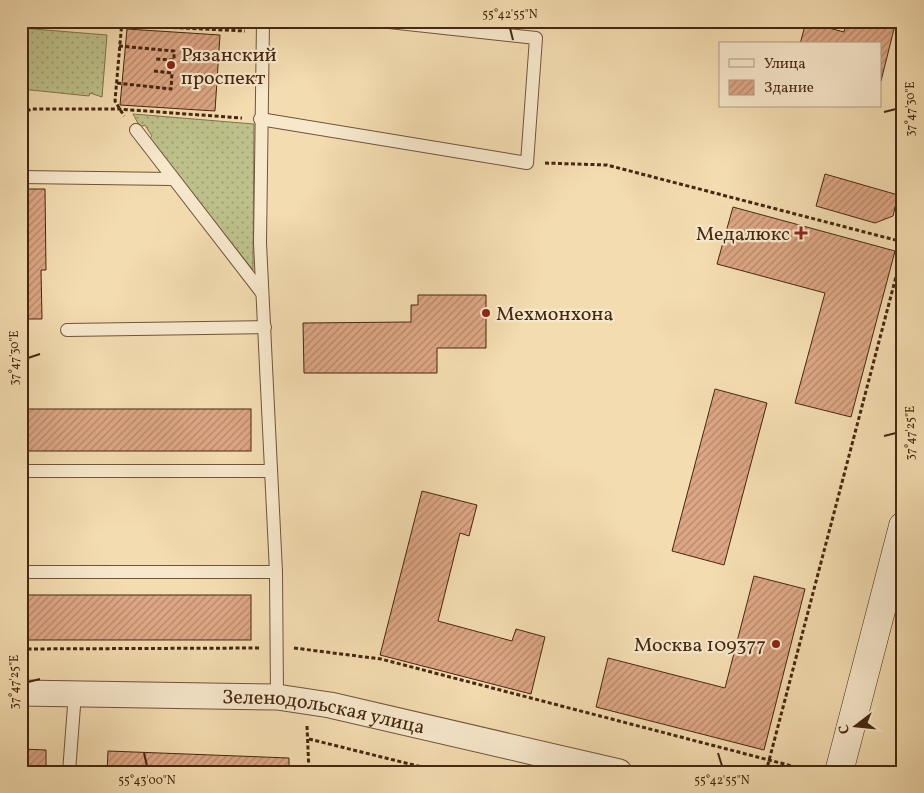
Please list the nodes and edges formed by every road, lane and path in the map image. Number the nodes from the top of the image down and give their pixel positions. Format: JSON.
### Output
{"nodes":[{"id":1,"x":380,"y":21,"type":"edge"},
{"id":2,"x":121,"y":23,"type":"edge"},
{"id":3,"x":263,"y":27,"type":"edge"},
{"id":4,"x":119,"y":46,"type":"junction"},
{"id":5,"x":156,"y":59,"type":"dead end"},
{"id":6,"x":154,"y":71,"type":"dead end"},
{"id":7,"x":116,"y":83,"type":"junction"},
{"id":8,"x":260,"y":119,"type":"junction"},
{"id":9,"x":136,"y":130,"type":"joint"},
{"id":10,"x":527,"y":163,"type":"junction"},
{"id":11,"x":21,"y":177,"type":"edge"},
{"id":12,"x":172,"y":180,"type":"junction"},
{"id":13,"x":903,"y":242,"type":"edge"},
{"id":14,"x":903,"y":250,"type":"edge"},
{"id":15,"x":262,"y":293,"type":"junction"},
{"id":16,"x":265,"y":327,"type":"junction"},
{"id":17,"x":68,"y":330,"type":"dead end"},
{"id":18,"x":21,"y":471,"type":"edge"},
{"id":19,"x":271,"y":471,"type":"junction"},
{"id":20,"x":903,"y":526,"type":"edge"},
{"id":21,"x":21,"y":572,"type":"edge"},
{"id":22,"x":276,"y":572,"type":"junction"},
{"id":23,"x":278,"y":648,"type":"junction"},
{"id":24,"x":21,"y":649,"type":"edge"},
{"id":25,"x":21,"y":692,"type":"edge"},
{"id":26,"x":75,"y":693,"type":"junction"},
{"id":27,"x":277,"y":698,"type":"junction"},
{"id":28,"x":769,"y":759,"type":"junction"},
{"id":29,"x":573,"y":766,"type":"edge"},
{"id":30,"x":69,"y":772,"type":"edge"},
{"id":31,"x":309,"y":772,"type":"edge"},
{"id":32,"x":442,"y":772,"type":"edge"},
{"id":33,"x":619,"y":772,"type":"edge"},
{"id":34,"x":766,"y":772,"type":"edge"},
{"id":35,"x":816,"y":772,"type":"edge"},
{"id":36,"x":839,"y":772,"type":"edge"}],
"edges":[{"from":1,"to":10,"type":"lane"},
{"from":2,"to":3,"type":"path"},
{"from":2,"to":4,"type":"path"},
{"from":3,"to":8,"type":"lane"},
{"from":4,"to":5,"type":"path"},
{"from":4,"to":7,"type":"path"},
{"from":6,"to":7,"type":"path"},
{"from":7,"to":9,"type":"path"},
{"from":8,"to":10,"type":"lane"},
{"from":8,"to":15,"type":"lane"},
{"from":9,"to":12,"type":"lane"},
{"from":10,"to":13,"type":"path"},
{"from":11,"to":12,"type":"lane"},
{"from":12,"to":15,"type":"lane"},
{"from":14,"to":28,"type":"path"},
{"from":15,"to":16,"type":"lane"},
{"from":16,"to":17,"type":"lane"},
{"from":16,"to":19,"type":"lane"},
{"from":18,"to":19,"type":"lane"},
{"from":19,"to":22,"type":"lane"},
{"from":20,"to":36,"type":"street"},
{"from":21,"to":22,"type":"lane"},
{"from":22,"to":23,"type":"lane"},
{"from":23,"to":24,"type":"path"},
{"from":23,"to":27,"type":"lane"},
{"from":23,"to":28,"type":"path"},
{"from":25,"to":26,"type":"street","name":"Зеленодольская улица"},
{"from":26,"to":27,"type":"street","name":"Зеленодольская улица"},
{"from":26,"to":30,"type":"lane"},
{"from":27,"to":29,"type":"street","name":"Зеленодольская улица"},
{"from":28,"to":34,"type":"path"},
{"from":28,"to":35,"type":"path"},
{"from":29,"to":33,"type":"street","name":"Зеленодольская улица"},
{"from":31,"to":32,"type":"path"}]}
